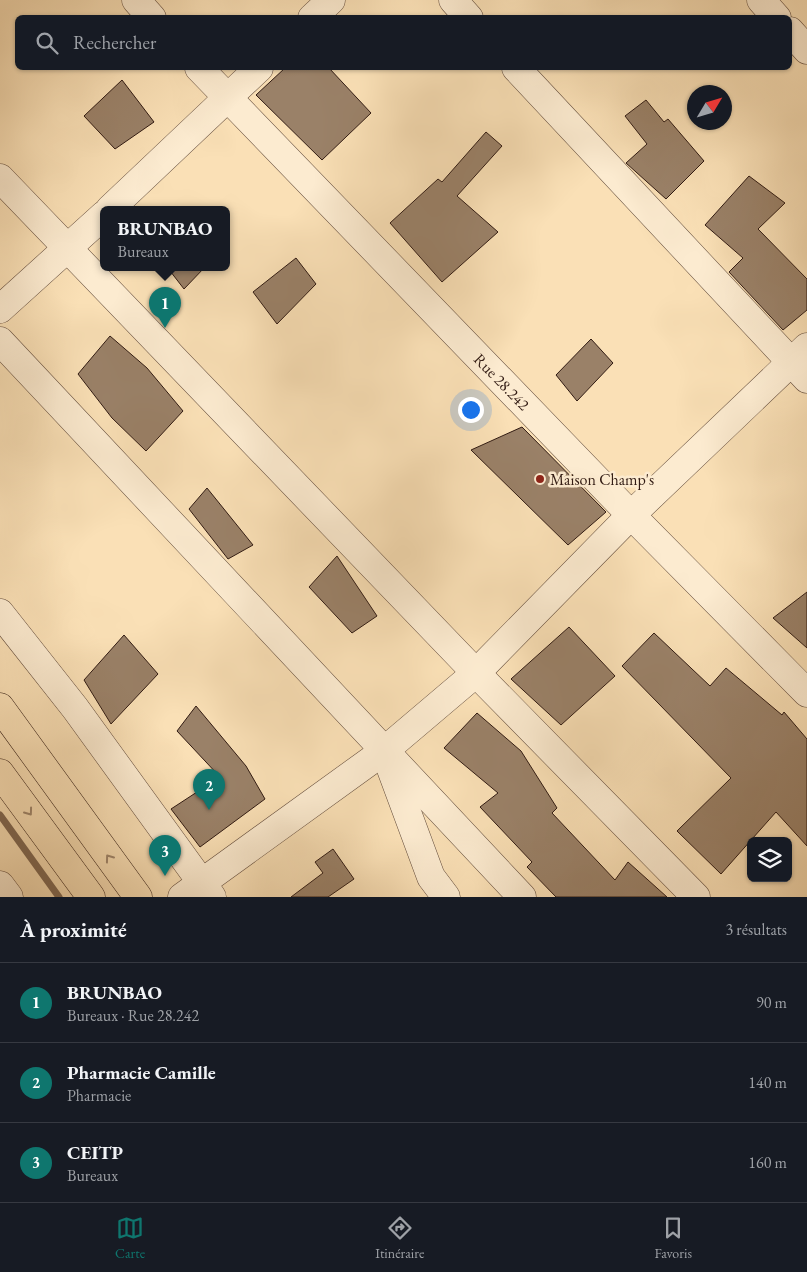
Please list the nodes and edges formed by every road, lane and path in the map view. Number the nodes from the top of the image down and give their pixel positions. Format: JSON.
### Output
{"nodes":[{"id":1,"x":136,"y":0,"type":"edge"},
{"id":2,"x":331,"y":0,"type":"edge"},
{"id":3,"x":453,"y":0,"type":"edge"},
{"id":4,"x":761,"y":0,"type":"edge"},
{"id":5,"x":149,"y":15,"type":"edge"},
{"id":6,"x":315,"y":15,"type":"edge"},
{"id":7,"x":466,"y":15,"type":"edge"},
{"id":8,"x":774,"y":15,"type":"edge"},
{"id":9,"x":792,"y":33,"type":"edge"},
{"id":10,"x":807,"y":50,"type":"edge"},
{"id":11,"x":201,"y":70,"type":"edge"},
{"id":12,"x":257,"y":70,"type":"edge"},
{"id":13,"x":518,"y":70,"type":"edge"},
{"id":14,"x":227,"y":98,"type":"junction"},
{"id":15,"x":0,"y":178,"type":"edge"},
{"id":16,"x":113,"y":206,"type":"edge"},
{"id":17,"x":100,"y":219,"type":"edge"},
{"id":18,"x":68,"y":248,"type":"junction"},
{"id":19,"x":0,"y":309,"type":"edge"},
{"id":20,"x":0,"y":341,"type":"edge"},
{"id":21,"x":801,"y":363,"type":"edge"},
{"id":22,"x":631,"y":515,"type":"junction"},
{"id":23,"x":0,"y":613,"type":"edge"},
{"id":24,"x":476,"y":673,"type":"junction"},
{"id":25,"x":807,"y":693,"type":"edge"},
{"id":26,"x":0,"y":707,"type":"edge"},
{"id":27,"x":384,"y":751,"type":"junction"},
{"id":28,"x":0,"y":773,"type":"edge"},
{"id":29,"x":0,"y":885,"type":"edge"},
{"id":30,"x":199,"y":892,"type":"edge"},
{"id":31,"x":9,"y":897,"type":"edge"},
{"id":32,"x":91,"y":897,"type":"edge"},
{"id":33,"x":138,"y":897,"type":"edge"},
{"id":34,"x":446,"y":897,"type":"edge"},
{"id":35,"x":522,"y":897,"type":"edge"},
{"id":36,"x":696,"y":897,"type":"edge"}],
"edges":[{"from":1,"to":5,"type":"street"},
{"from":2,"to":6,"type":"street"},
{"from":3,"to":7,"type":"street"},
{"from":4,"to":8,"type":"street"},
{"from":9,"to":10,"type":"street"},
{"from":11,"to":14,"type":"street","name":"Rue 28.242"},
{"from":12,"to":14,"type":"street"},
{"from":13,"to":21,"type":"street"},
{"from":14,"to":16,"type":"street"},
{"from":14,"to":22,"type":"street","name":"Rue 28.242"},
{"from":15,"to":18,"type":"street"},
{"from":17,"to":18,"type":"street"},
{"from":18,"to":19,"type":"street"},
{"from":18,"to":24,"type":"street"},
{"from":20,"to":27,"type":"street"},
{"from":21,"to":22,"type":"street"},
{"from":22,"to":24,"type":"street"},
{"from":22,"to":25,"type":"street","name":"Rue 28.242"},
{"from":23,"to":30,"type":"street"},
{"from":24,"to":27,"type":"street"},
{"from":24,"to":36,"type":"street"},
{"from":33,"to":26,"type":"main road","one_way":true},
{"from":27,"to":30,"type":"street"},
{"from":27,"to":34,"type":"street"},
{"from":27,"to":35,"type":"street"},
{"from":28,"to":32,"type":"main road","one_way":true},
{"from":29,"to":31,"type":"street"}]}
